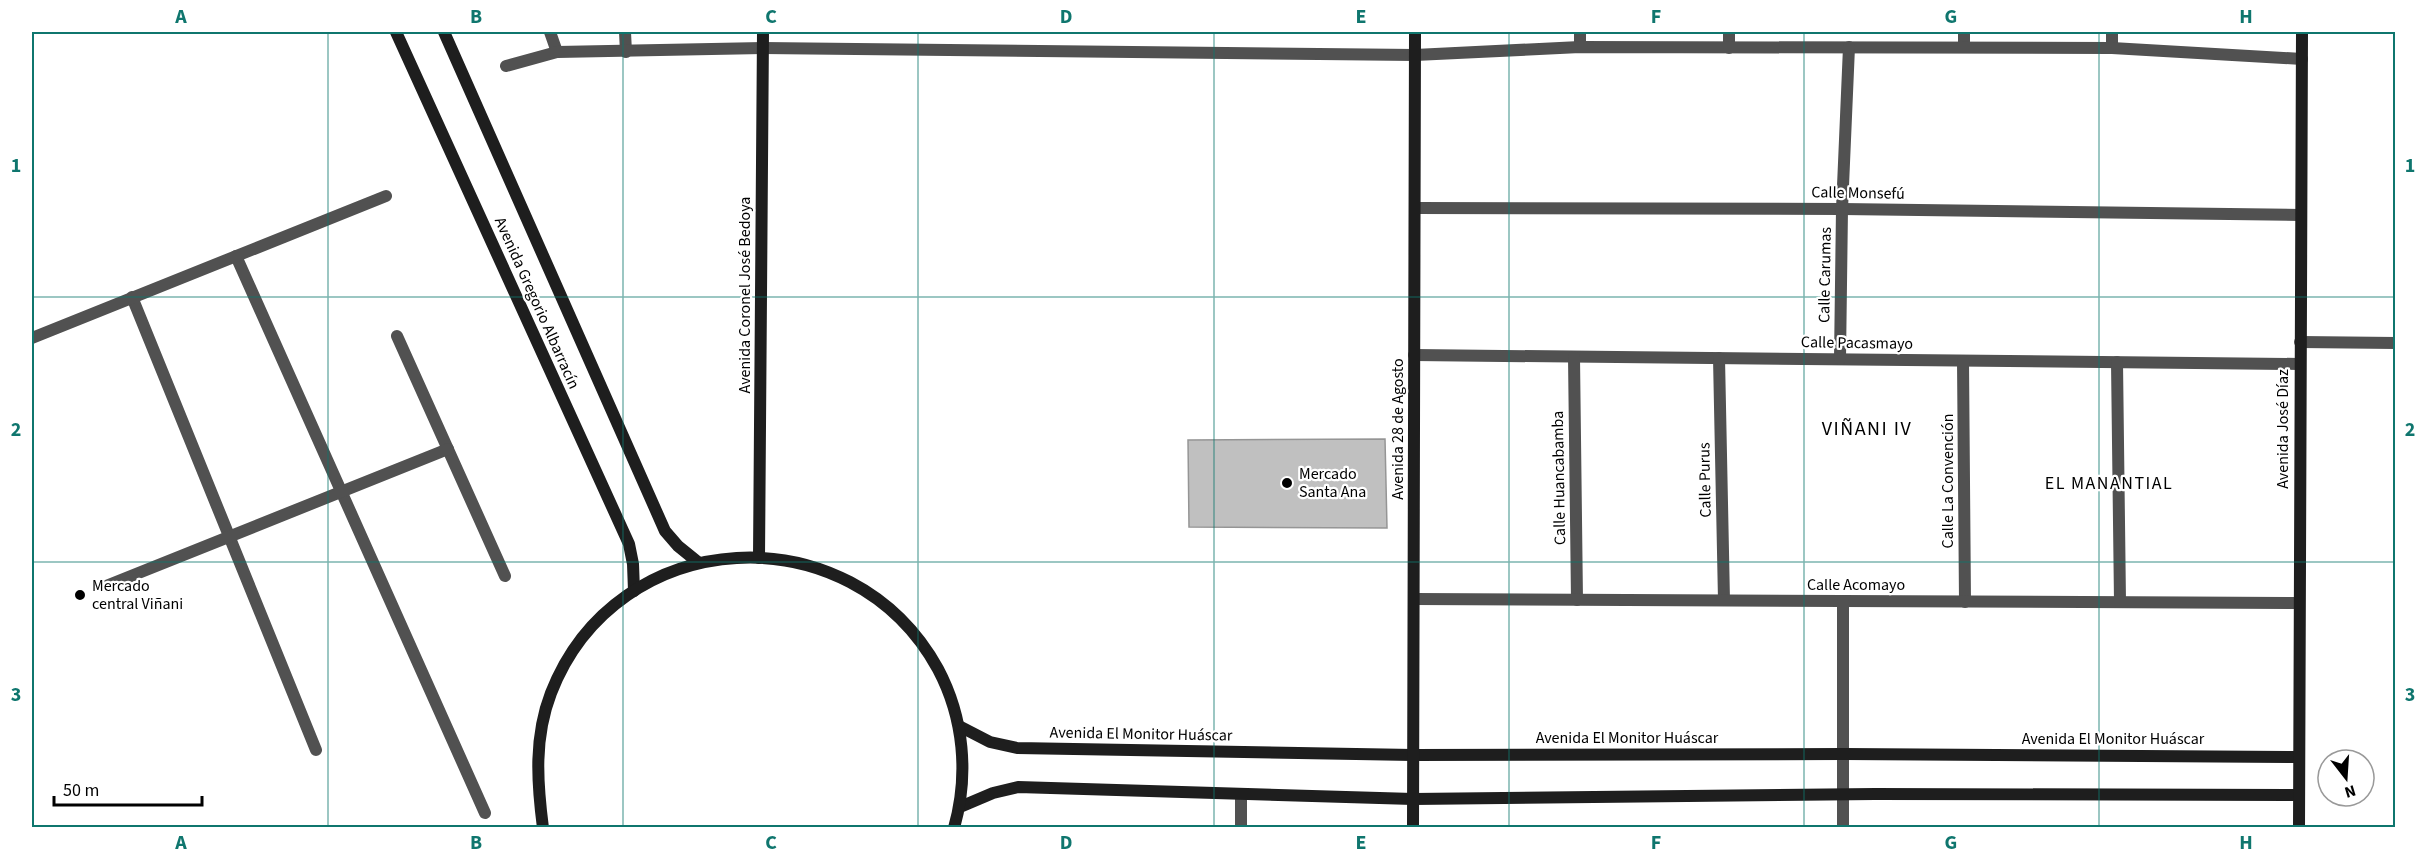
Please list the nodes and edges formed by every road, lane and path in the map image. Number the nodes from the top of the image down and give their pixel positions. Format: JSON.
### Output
{"nodes":[{"id":1,"x":396,"y":32,"type":"edge"},
{"id":2,"x":444,"y":32,"type":"edge"},
{"id":3,"x":550,"y":32,"type":"edge"},
{"id":4,"x":625,"y":32,"type":"edge"},
{"id":5,"x":763,"y":32,"type":"edge"},
{"id":6,"x":1415,"y":32,"type":"edge"},
{"id":7,"x":1580,"y":32,"type":"edge"},
{"id":8,"x":1729,"y":32,"type":"edge"},
{"id":9,"x":1964,"y":32,"type":"edge"},
{"id":10,"x":2112,"y":32,"type":"edge"},
{"id":11,"x":2302,"y":32,"type":"edge"},
{"id":12,"x":1580,"y":47,"type":"junction"},
{"id":13,"x":1849,"y":47,"type":"junction"},
{"id":14,"x":1964,"y":47,"type":"junction"},
{"id":15,"x":763,"y":48,"type":"junction"},
{"id":16,"x":1729,"y":48,"type":"junction"},
{"id":17,"x":2112,"y":48,"type":"junction"},
{"id":18,"x":557,"y":52,"type":"junction"},
{"id":19,"x":626,"y":52,"type":"junction"},
{"id":20,"x":1415,"y":55,"type":"junction"},
{"id":21,"x":2302,"y":59,"type":"junction"},
{"id":22,"x":506,"y":66,"type":"dead end"},
{"id":23,"x":386,"y":196,"type":"dead end"},
{"id":24,"x":1415,"y":208,"type":"junction"},
{"id":25,"x":1842,"y":209,"type":"junction"},
{"id":26,"x":2301,"y":215,"type":"junction"},
{"id":27,"x":236,"y":256,"type":"junction"},
{"id":28,"x":132,"y":297,"type":"junction"},
{"id":29,"x":397,"y":336,"type":"dead end"},
{"id":30,"x":32,"y":338,"type":"edge"},
{"id":31,"x":2300,"y":342,"type":"junction"},
{"id":32,"x":2396,"y":343,"type":"edge"},
{"id":33,"x":1414,"y":355,"type":"junction"},
{"id":34,"x":1574,"y":357,"type":"junction"},
{"id":35,"x":1719,"y":358,"type":"junction"},
{"id":36,"x":1840,"y":359,"type":"junction"},
{"id":37,"x":1963,"y":361,"type":"junction"},
{"id":38,"x":2117,"y":362,"type":"junction"},
{"id":39,"x":2300,"y":364,"type":"junction"},
{"id":40,"x":448,"y":449,"type":"junction"},
{"id":41,"x":342,"y":492,"type":"junction"},
{"id":42,"x":230,"y":537,"type":"junction"},
{"id":43,"x":759,"y":558,"type":"junction"},
{"id":44,"x":699,"y":563,"type":"junction"},
{"id":45,"x":505,"y":576,"type":"dead end"},
{"id":46,"x":106,"y":586,"type":"dead end"},
{"id":47,"x":634,"y":591,"type":"junction"},
{"id":48,"x":1414,"y":599,"type":"junction"},
{"id":49,"x":1577,"y":600,"type":"junction"},
{"id":50,"x":1724,"y":600,"type":"junction"},
{"id":51,"x":1843,"y":601,"type":"junction"},
{"id":52,"x":1965,"y":602,"type":"junction"},
{"id":53,"x":2120,"y":602,"type":"junction"},
{"id":54,"x":2299,"y":603,"type":"junction"},
{"id":55,"x":959,"y":726,"type":"junction"},
{"id":56,"x":316,"y":750,"type":"dead end"},
{"id":57,"x":1844,"y":754,"type":"junction"},
{"id":58,"x":1413,"y":755,"type":"junction"},
{"id":59,"x":2298,"y":757,"type":"junction"},
{"id":60,"x":1241,"y":794,"type":"junction"},
{"id":61,"x":1844,"y":794,"type":"junction"},
{"id":62,"x":2299,"y":795,"type":"junction"},
{"id":63,"x":1413,"y":799,"type":"junction"},
{"id":64,"x":960,"y":807,"type":"junction"},
{"id":65,"x":485,"y":813,"type":"dead end"},
{"id":66,"x":957,"y":826,"type":"edge"},
{"id":67,"x":543,"y":828,"type":"edge"},
{"id":68,"x":1241,"y":828,"type":"edge"},
{"id":69,"x":1413,"y":828,"type":"edge"},
{"id":70,"x":1843,"y":828,"type":"edge"},
{"id":71,"x":2299,"y":828,"type":"edge"}],
"edges":[{"from":1,"to":47,"type":"street","name":"Avenida Gregorio Albarracín"},
{"from":2,"to":44,"type":"street","name":"Avenida Gregorio Albarracín"},
{"from":3,"to":18,"type":"street"},
{"from":4,"to":19,"type":"street"},
{"from":5,"to":15,"type":"street","name":"Avenida Coronel José Bedoya"},
{"from":6,"to":20,"type":"street","name":"Avenida 28 de Agosto"},
{"from":7,"to":12,"type":"street"},
{"from":8,"to":16,"type":"street"},
{"from":9,"to":14,"type":"street"},
{"from":10,"to":17,"type":"street"},
{"from":11,"to":21,"type":"street","name":"Avenida José Díaz"},
{"from":12,"to":16,"type":"street"},
{"from":12,"to":20,"type":"street"},
{"from":13,"to":14,"type":"street"},
{"from":13,"to":16,"type":"street"},
{"from":13,"to":25,"type":"street","name":"Calle Carumas"},
{"from":14,"to":17,"type":"street"},
{"from":15,"to":19,"type":"street"},
{"from":15,"to":20,"type":"street"},
{"from":15,"to":43,"type":"street","name":"Avenida Coronel José Bedoya"},
{"from":17,"to":21,"type":"street"},
{"from":18,"to":19,"type":"street"},
{"from":18,"to":22,"type":"street"},
{"from":20,"to":24,"type":"street","name":"Avenida 28 de Agosto"},
{"from":21,"to":26,"type":"street","name":"Avenida José Díaz"},
{"from":23,"to":27,"type":"street"},
{"from":24,"to":25,"type":"street","name":"Calle Monsefú"},
{"from":24,"to":33,"type":"street","name":"Avenida 28 de Agosto"},
{"from":25,"to":26,"type":"street","name":"Calle Monsefú"},
{"from":25,"to":36,"type":"street","name":"Calle Carumas"},
{"from":26,"to":31,"type":"street","name":"Avenida José Díaz"},
{"from":27,"to":28,"type":"street"},
{"from":27,"to":41,"type":"street"},
{"from":28,"to":30,"type":"street"},
{"from":28,"to":42,"type":"street"},
{"from":29,"to":40,"type":"street"},
{"from":31,"to":32,"type":"street"},
{"from":31,"to":39,"type":"street","name":"Avenida José Díaz"},
{"from":33,"to":34,"type":"street","name":"Calle Pacasmayo"},
{"from":33,"to":48,"type":"street","name":"Avenida 28 de Agosto"},
{"from":34,"to":35,"type":"street","name":"Calle Pacasmayo"},
{"from":34,"to":49,"type":"street","name":"Calle Huancabamba"},
{"from":35,"to":36,"type":"street","name":"Calle Pacasmayo"},
{"from":35,"to":50,"type":"street","name":"Calle Purus"},
{"from":36,"to":37,"type":"street","name":"Calle Pacasmayo"},
{"from":37,"to":38,"type":"street","name":"Calle Pacasmayo"},
{"from":37,"to":52,"type":"street","name":"Calle La Convención"},
{"from":38,"to":39,"type":"street","name":"Calle Pacasmayo"},
{"from":38,"to":53,"type":"street"},
{"from":39,"to":54,"type":"street","name":"Avenida José Díaz"},
{"from":40,"to":41,"type":"street"},
{"from":40,"to":45,"type":"street"},
{"from":41,"to":42,"type":"street"},
{"from":41,"to":65,"type":"street"},
{"from":42,"to":46,"type":"street"},
{"from":42,"to":56,"type":"street"},
{"from":43,"to":44,"type":"street"},
{"from":43,"to":55,"type":"street"},
{"from":44,"to":47,"type":"street"},
{"from":47,"to":67,"type":"street"},
{"from":48,"to":49,"type":"street","name":"Calle Acomayo"},
{"from":48,"to":58,"type":"street","name":"Avenida 28 de Agosto"},
{"from":49,"to":50,"type":"street","name":"Calle Acomayo"},
{"from":50,"to":51,"type":"street","name":"Calle Acomayo"},
{"from":51,"to":52,"type":"street","name":"Calle Acomayo"},
{"from":51,"to":57,"type":"street"},
{"from":52,"to":53,"type":"street","name":"Calle Acomayo"},
{"from":53,"to":54,"type":"street","name":"Calle Acomayo"},
{"from":54,"to":59,"type":"street","name":"Avenida José Díaz"},
{"from":55,"to":58,"type":"street","name":"Avenida El Monitor Huáscar"},
{"from":55,"to":64,"type":"street"},
{"from":57,"to":58,"type":"street","name":"Avenida El Monitor Huáscar"},
{"from":57,"to":59,"type":"street","name":"Avenida El Monitor Huáscar"},
{"from":57,"to":61,"type":"street"},
{"from":58,"to":63,"type":"street","name":"Avenida 28 de Agosto"},
{"from":59,"to":62,"type":"street","name":"Avenida José Díaz"},
{"from":60,"to":63,"type":"street"},
{"from":60,"to":64,"type":"street"},
{"from":60,"to":68,"type":"street"},
{"from":61,"to":62,"type":"street"},
{"from":61,"to":63,"type":"street"},
{"from":61,"to":70,"type":"street"},
{"from":62,"to":71,"type":"street","name":"Avenida José Díaz"},
{"from":63,"to":69,"type":"street","name":"Avenida 28 de Agosto"},
{"from":64,"to":66,"type":"street"}]}
